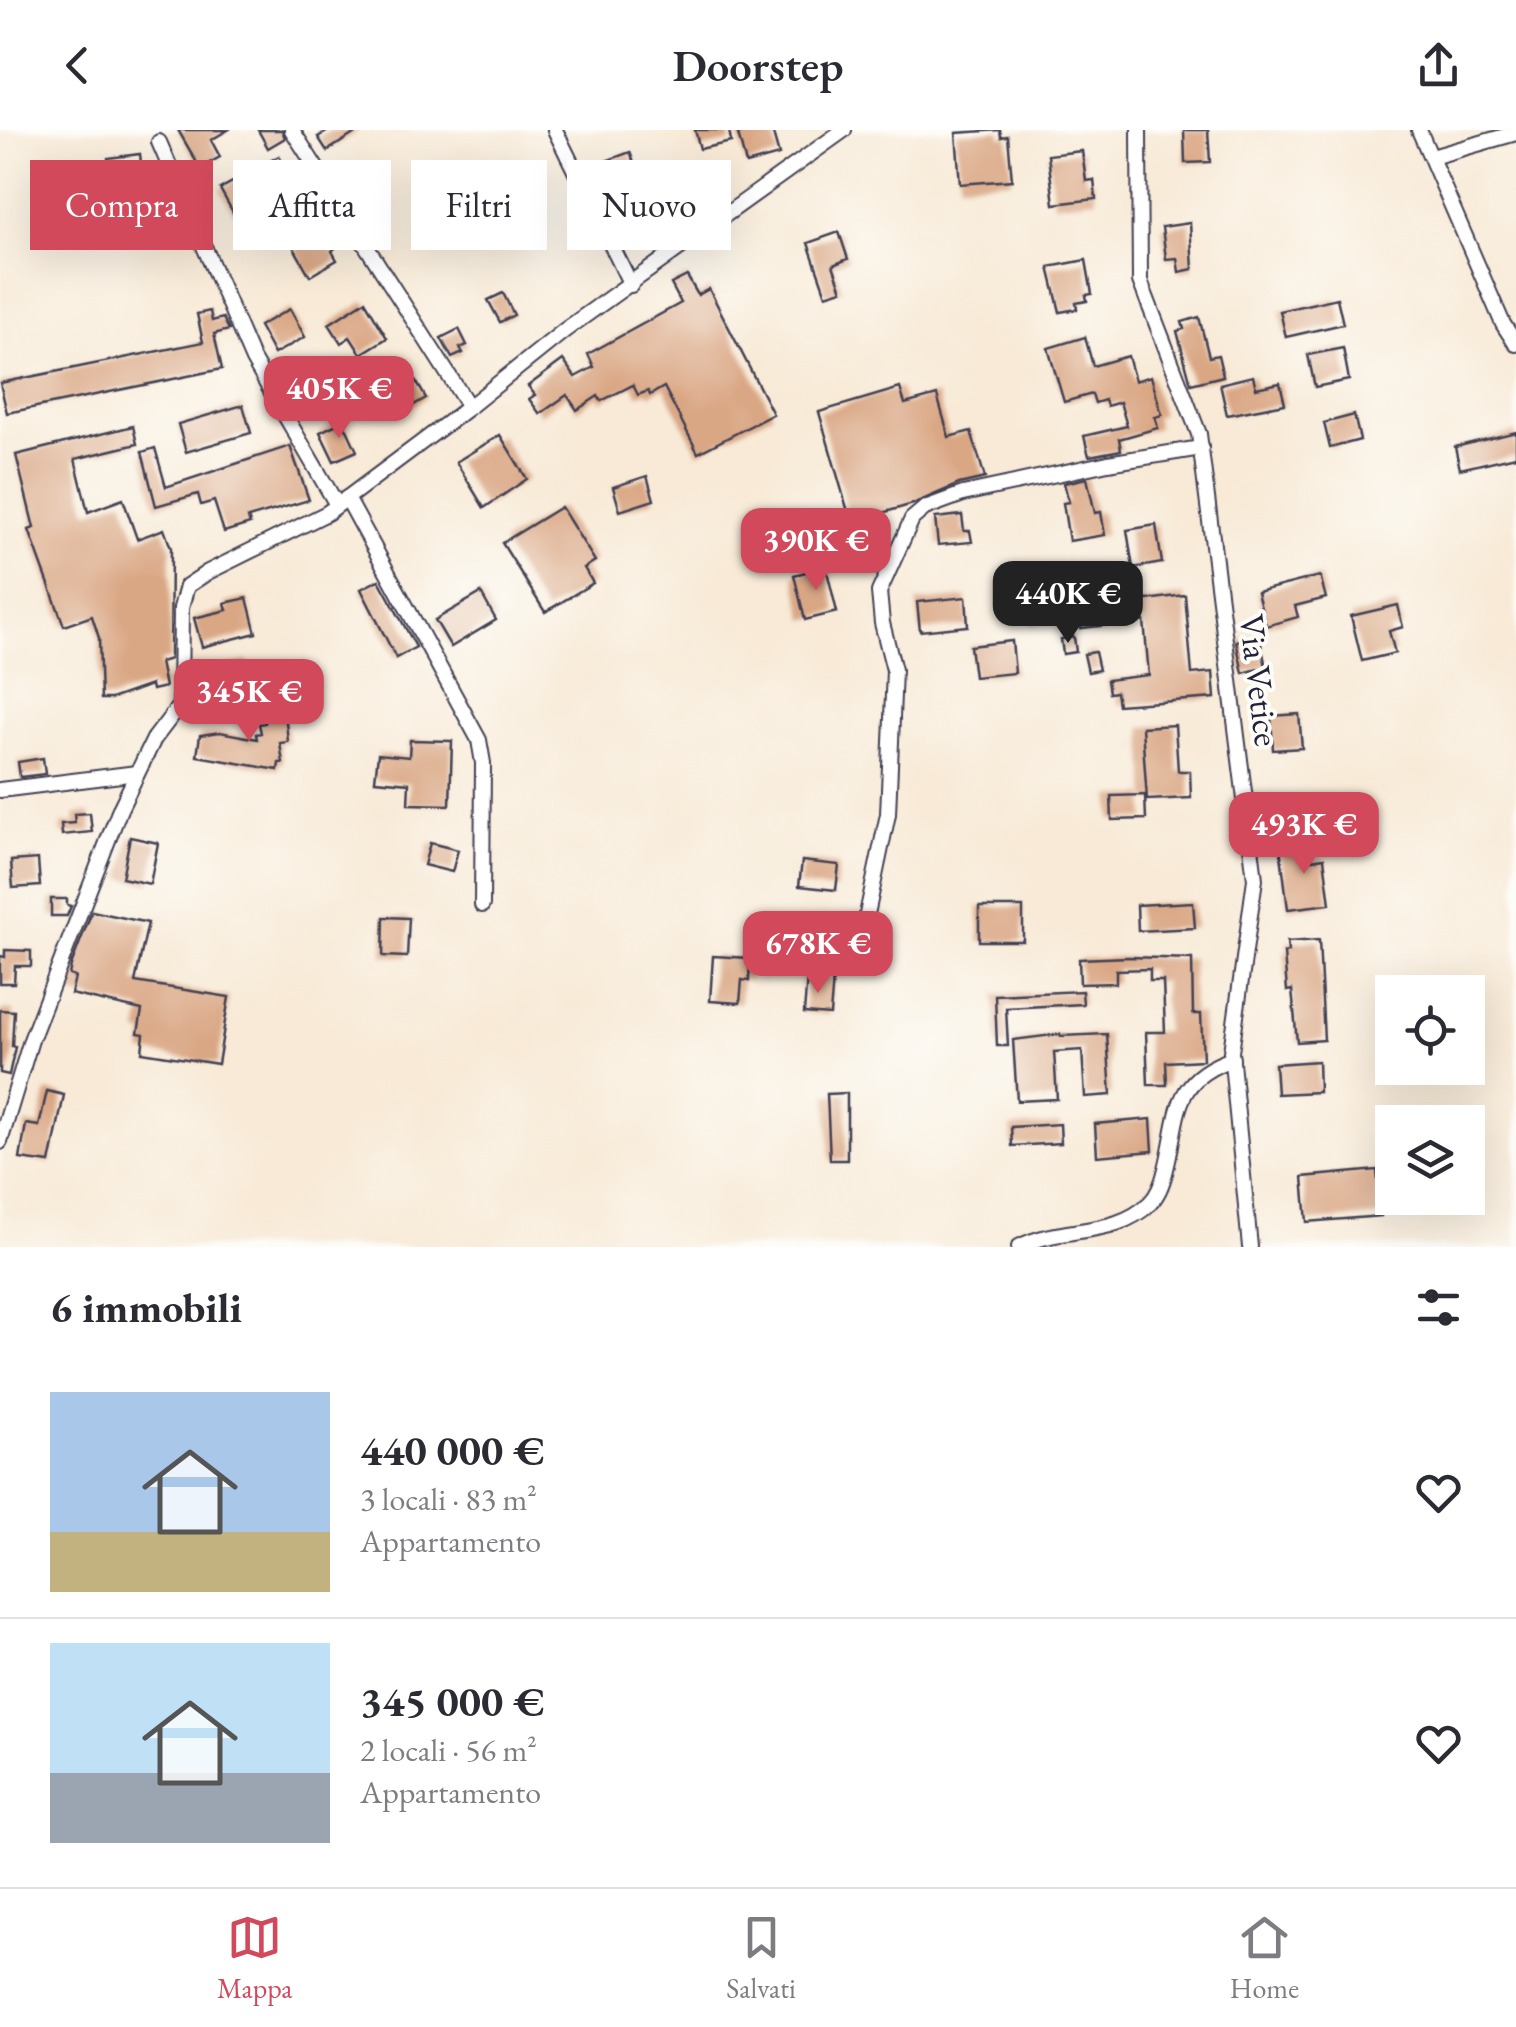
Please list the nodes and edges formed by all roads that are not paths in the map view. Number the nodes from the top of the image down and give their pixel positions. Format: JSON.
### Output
{"nodes":[{"id":1,"x":292,"y":130,"type":"edge"},
{"id":2,"x":555,"y":130,"type":"edge"},
{"id":3,"x":844,"y":130,"type":"edge"},
{"id":4,"x":1139,"y":130,"type":"edge"},
{"id":5,"x":1420,"y":130,"type":"edge"},
{"id":6,"x":1516,"y":133,"type":"edge"},
{"id":7,"x":159,"y":142,"type":"dead end"},
{"id":8,"x":1432,"y":157,"type":"junction"},
{"id":9,"x":630,"y":285,"type":"junction"},
{"id":10,"x":1516,"y":344,"type":"edge"},
{"id":11,"x":469,"y":408,"type":"junction"},
{"id":12,"x":1201,"y":448,"type":"junction"},
{"id":13,"x":342,"y":502,"type":"junction"},
{"id":14,"x":138,"y":772,"type":"junction"},
{"id":15,"x":0,"y":790,"type":"edge"},
{"id":16,"x":482,"y":905,"type":"dead end"},
{"id":17,"x":861,"y":943,"type":"dead end"},
{"id":18,"x":1232,"y":1059,"type":"junction"},
{"id":19,"x":0,"y":1142,"type":"edge"},
{"id":20,"x":1019,"y":1247,"type":"edge"},
{"id":21,"x":1250,"y":1247,"type":"edge"}],
"edges":[{"from":1,"to":11,"type":"street"},
{"from":2,"to":9,"type":"street"},
{"from":3,"to":9,"type":"street"},
{"from":4,"to":12,"type":"street","name":"Via Vetice"},
{"from":5,"to":8,"type":"street"},
{"from":6,"to":8,"type":"street"},
{"from":7,"to":13,"type":"street"},
{"from":8,"to":10,"type":"street"},
{"from":9,"to":11,"type":"street"},
{"from":11,"to":13,"type":"street"},
{"from":12,"to":17,"type":"street"},
{"from":12,"to":18,"type":"street","name":"Via Vetice"},
{"from":13,"to":14,"type":"street"},
{"from":13,"to":16,"type":"street"},
{"from":14,"to":15,"type":"street"},
{"from":14,"to":19,"type":"street"},
{"from":18,"to":20,"type":"street"},
{"from":18,"to":21,"type":"street","name":"Via Vetice"}]}
